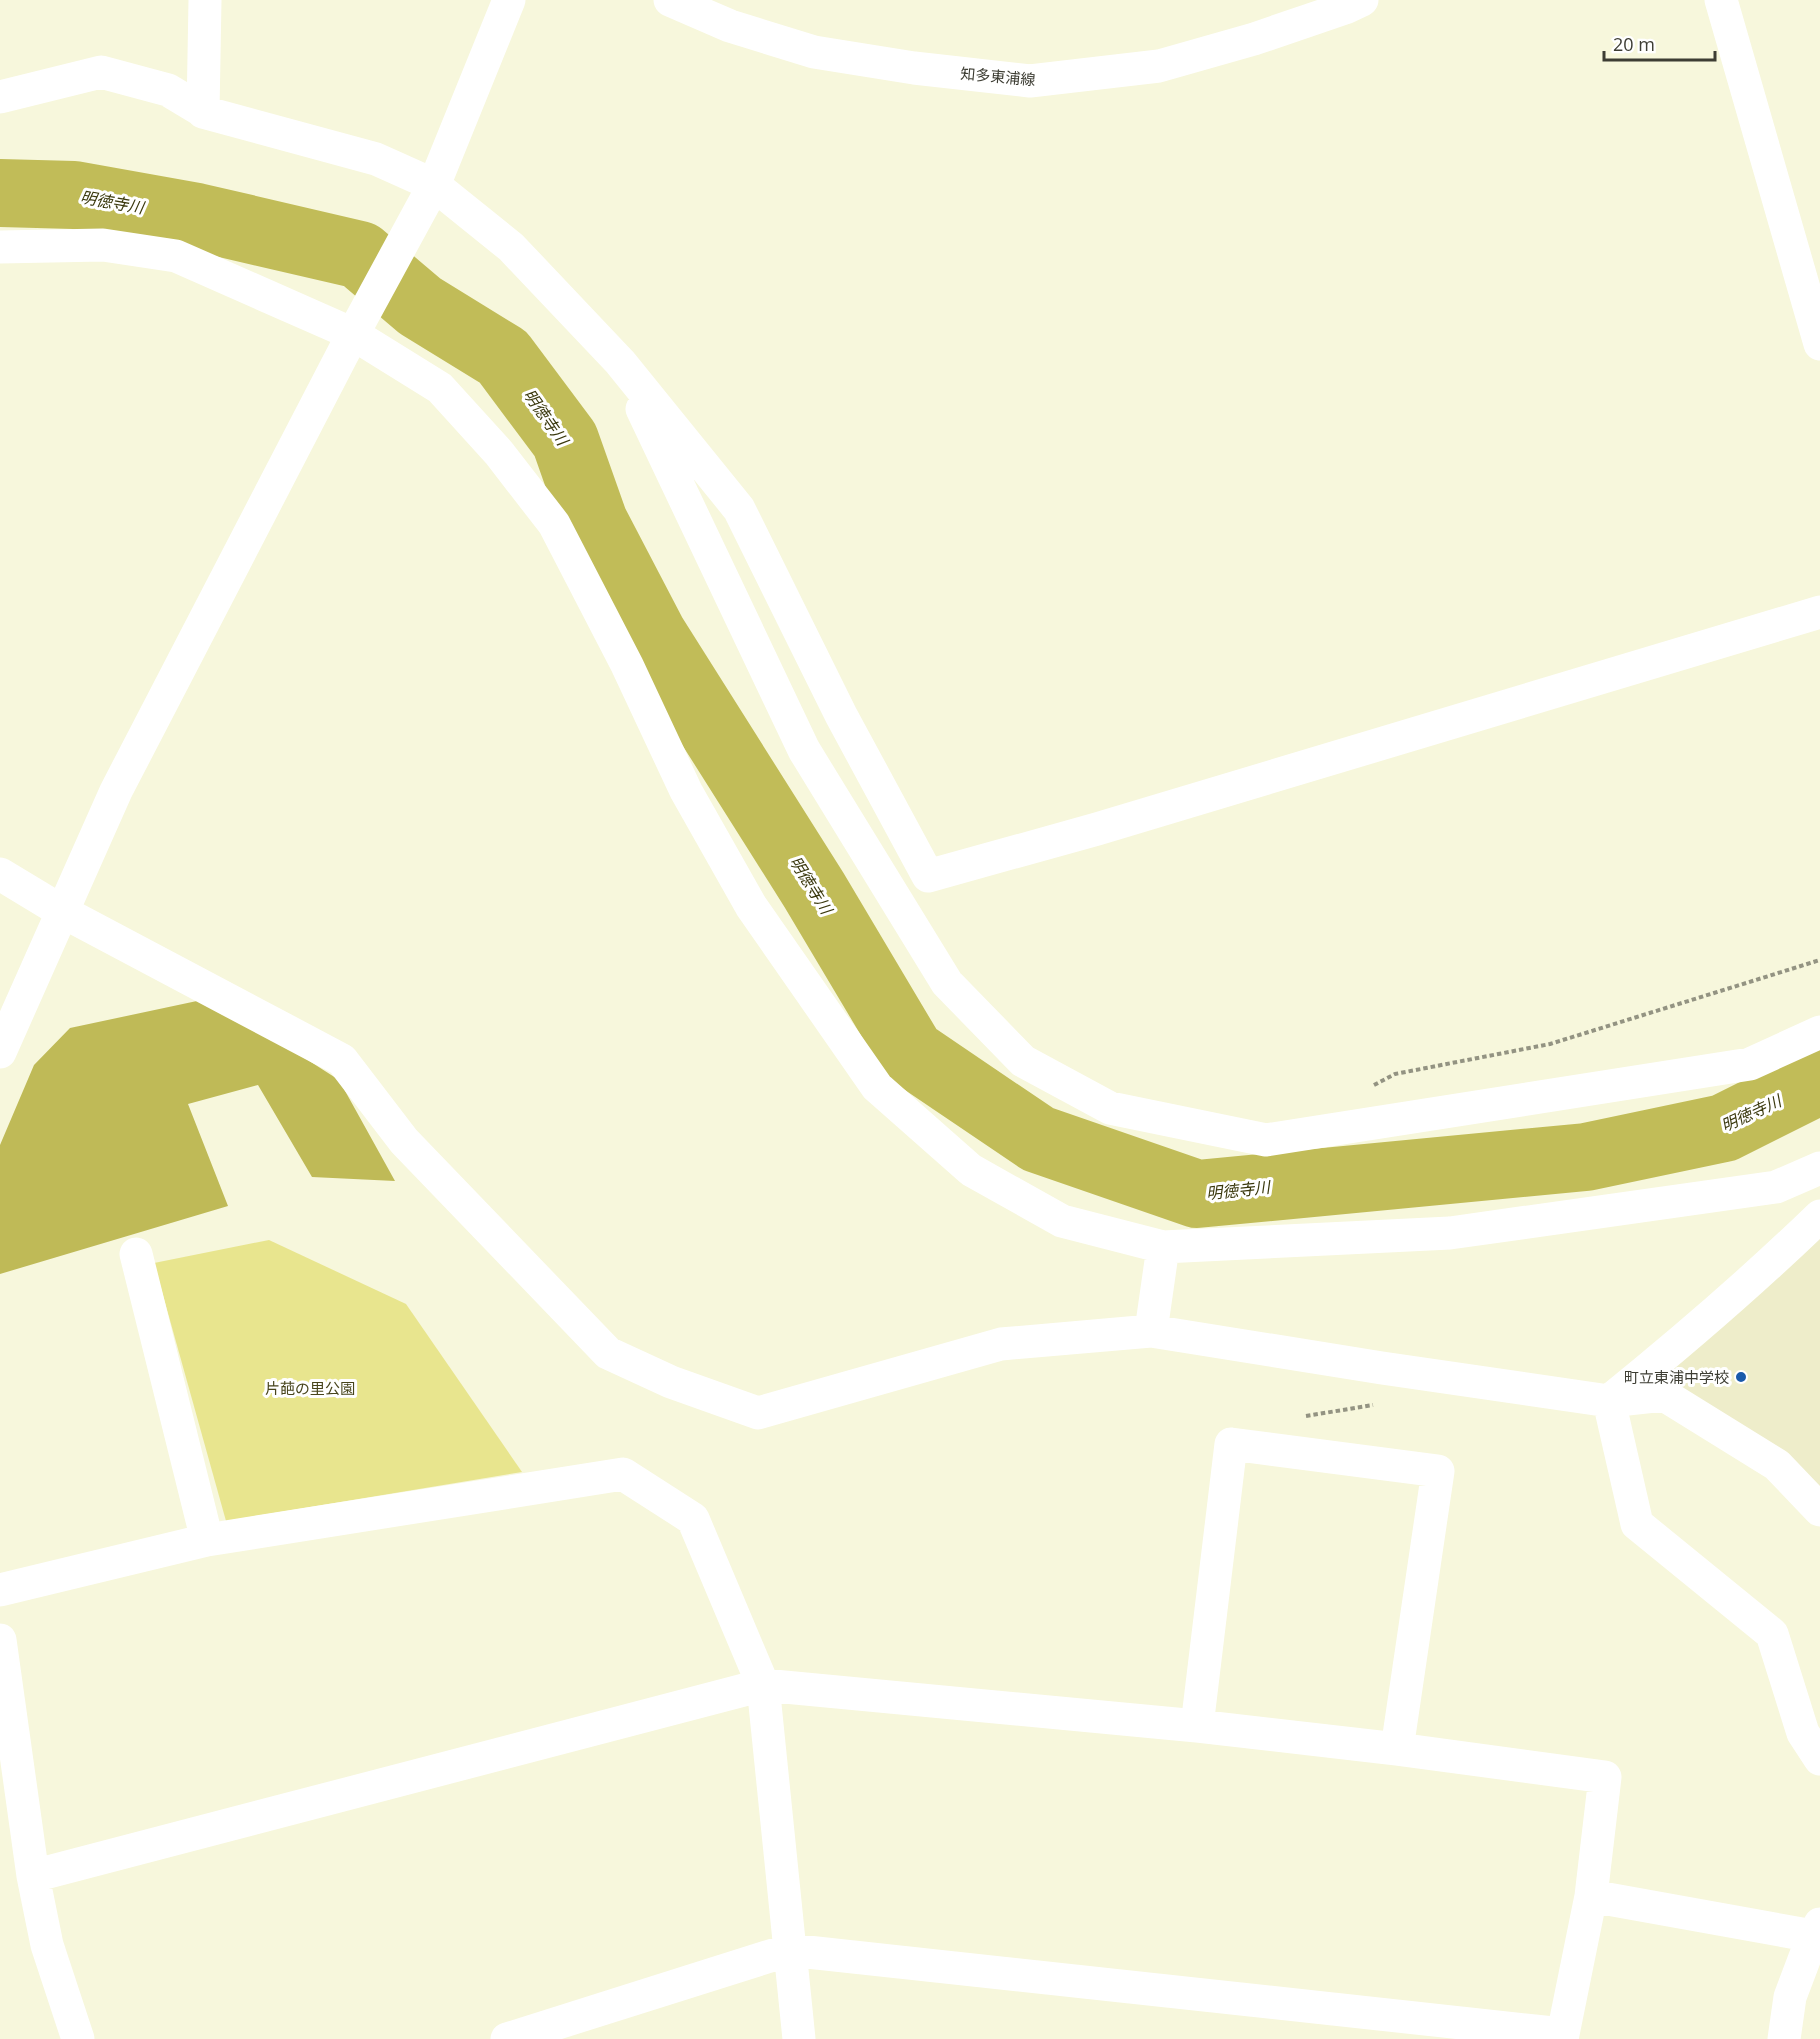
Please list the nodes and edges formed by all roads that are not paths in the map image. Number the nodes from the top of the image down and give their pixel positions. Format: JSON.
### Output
{"nodes":[{"id":1,"x":205,"y":0,"type":"edge"},
{"id":2,"x":509,"y":0,"type":"edge"},
{"id":3,"x":670,"y":0,"type":"edge"},
{"id":4,"x":1362,"y":0,"type":"edge"},
{"id":5,"x":1721,"y":0,"type":"edge"},
{"id":6,"x":0,"y":97,"type":"edge"},
{"id":7,"x":203,"y":111,"type":"junction"},
{"id":8,"x":434,"y":185,"type":"junction"},
{"id":9,"x":0,"y":247,"type":"edge"},
{"id":10,"x":352,"y":334,"type":"junction"},
{"id":11,"x":1820,"y":344,"type":"edge"},
{"id":12,"x":620,"y":362,"type":"junction"},
{"id":13,"x":1820,"y":612,"type":"edge"},
{"id":14,"x":0,"y":874,"type":"edge"},
{"id":15,"x":63,"y":912,"type":"junction"},
{"id":16,"x":1820,"y":1032,"type":"edge"},
{"id":17,"x":0,"y":1052,"type":"edge"},
{"id":18,"x":1820,"y":1168,"type":"edge"},
{"id":19,"x":1820,"y":1216,"type":"edge"},
{"id":20,"x":1163,"y":1247,"type":"junction"},
{"id":21,"x":136,"y":1254,"type":"dead end"},
{"id":22,"x":1151,"y":1331,"type":"junction"},
{"id":23,"x":1609,"y":1401,"type":"junction"},
{"id":24,"x":1820,"y":1510,"type":"edge"},
{"id":25,"x":207,"y":1540,"type":"junction"},
{"id":26,"x":0,"y":1590,"type":"edge"},
{"id":27,"x":0,"y":1640,"type":"edge"},
{"id":28,"x":763,"y":1685,"type":"junction"},
{"id":29,"x":1197,"y":1726,"type":"junction"},
{"id":30,"x":1398,"y":1749,"type":"junction"},
{"id":31,"x":1820,"y":1759,"type":"edge"},
{"id":32,"x":33,"y":1876,"type":"junction"},
{"id":33,"x":1592,"y":1896,"type":"junction"},
{"id":34,"x":1816,"y":1930,"type":"edge"},
{"id":35,"x":789,"y":1950,"type":"junction"},
{"id":36,"x":1562,"y":2037,"type":"edge"},
{"id":37,"x":78,"y":2039,"type":"edge"},
{"id":38,"x":507,"y":2039,"type":"edge"},
{"id":39,"x":799,"y":2039,"type":"edge"},
{"id":40,"x":1784,"y":2039,"type":"edge"}],
"edges":[{"from":1,"to":7,"type":"street"},
{"from":2,"to":8,"type":"street"},
{"from":3,"to":4,"type":"street","name":"知多東浦線"},
{"from":5,"to":11,"type":"street"},
{"from":6,"to":7,"type":"street"},
{"from":7,"to":8,"type":"street"},
{"from":8,"to":10,"type":"street"},
{"from":8,"to":12,"type":"street"},
{"from":9,"to":10,"type":"street"},
{"from":10,"to":15,"type":"street"},
{"from":10,"to":20,"type":"street"},
{"from":12,"to":13,"type":"street"},
{"from":12,"to":16,"type":"street"},
{"from":14,"to":15,"type":"street"},
{"from":15,"to":17,"type":"street"},
{"from":15,"to":22,"type":"street"},
{"from":18,"to":20,"type":"street"},
{"from":19,"to":23,"type":"street"},
{"from":20,"to":22,"type":"street"},
{"from":21,"to":25,"type":"street"},
{"from":22,"to":23,"type":"street"},
{"from":23,"to":24,"type":"street"},
{"from":23,"to":31,"type":"street"},
{"from":25,"to":26,"type":"street"},
{"from":25,"to":28,"type":"street"},
{"from":27,"to":32,"type":"street"},
{"from":28,"to":29,"type":"street"},
{"from":28,"to":32,"type":"street"},
{"from":28,"to":35,"type":"street"},
{"from":29,"to":30,"type":"street"},
{"from":29,"to":30,"type":"street"},
{"from":30,"to":33,"type":"street"},
{"from":32,"to":37,"type":"street"},
{"from":33,"to":34,"type":"street"},
{"from":33,"to":36,"type":"street"},
{"from":34,"to":40,"type":"street"},
{"from":35,"to":36,"type":"street"},
{"from":35,"to":38,"type":"street"},
{"from":35,"to":39,"type":"street"}]}
